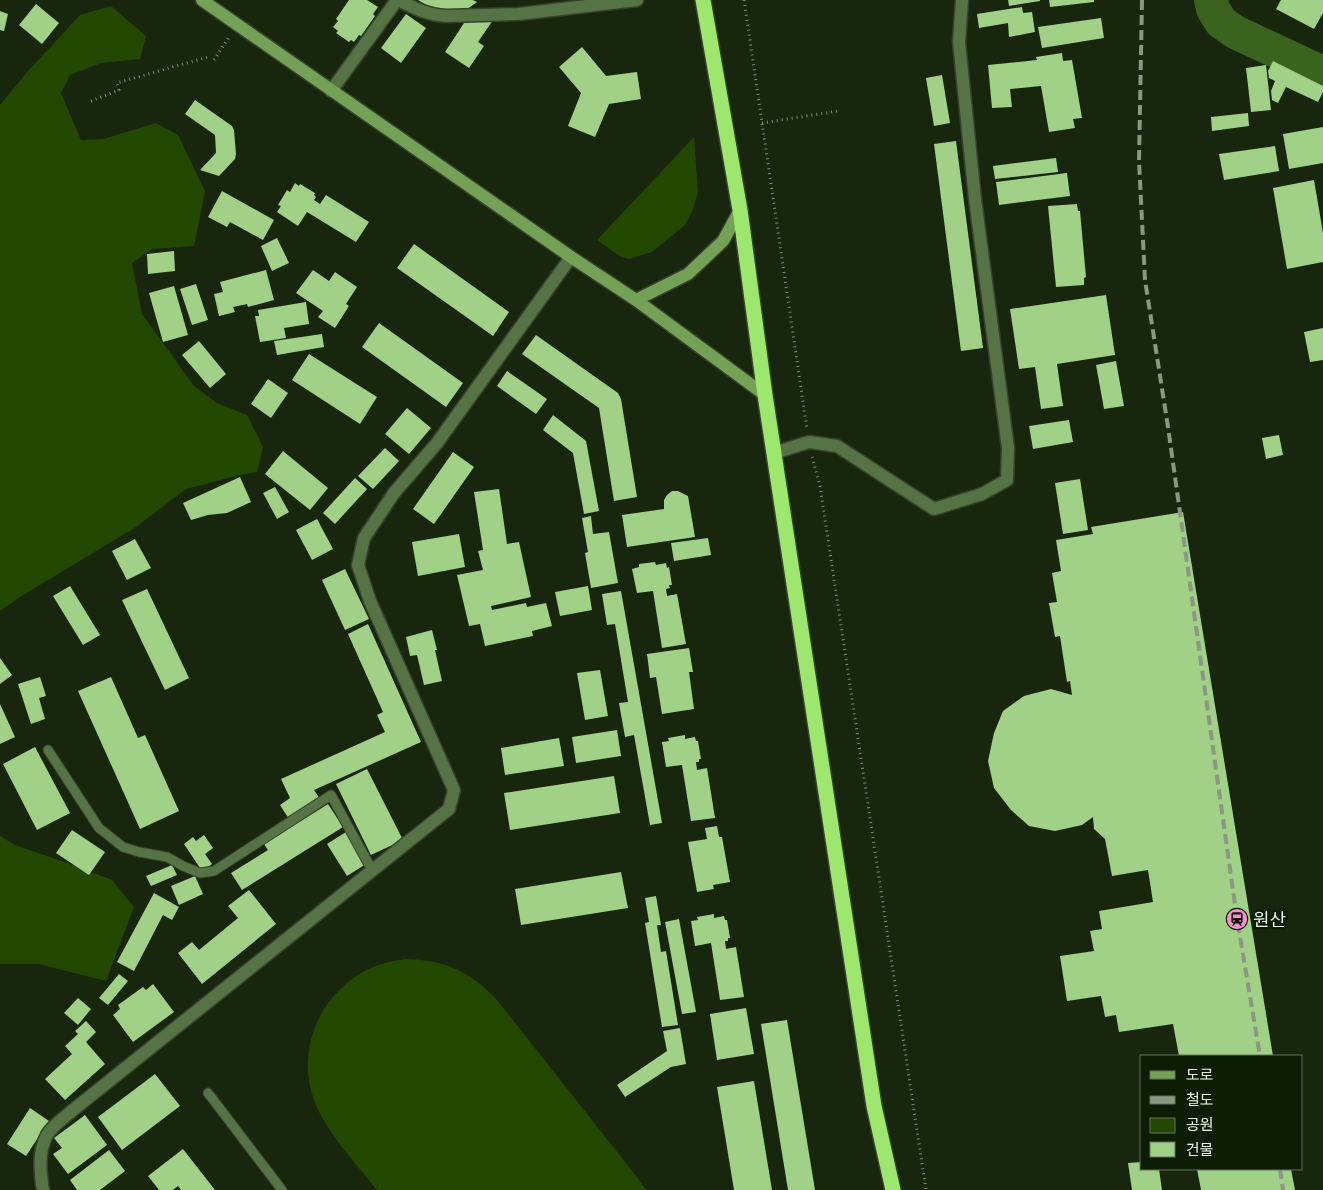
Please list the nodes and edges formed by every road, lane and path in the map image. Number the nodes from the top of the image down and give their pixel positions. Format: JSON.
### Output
{"nodes":[{"id":1,"x":202,"y":0,"type":"edge"},
{"id":2,"x":397,"y":0,"type":"edge"},
{"id":3,"x":637,"y":0,"type":"edge"},
{"id":4,"x":703,"y":0,"type":"edge"},
{"id":5,"x":744,"y":0,"type":"edge"},
{"id":6,"x":962,"y":0,"type":"edge"},
{"id":7,"x":238,"y":25,"type":"junction"},
{"id":8,"x":208,"y":57,"type":"dead end"},
{"id":9,"x":214,"y":60,"type":"dead end"},
{"id":10,"x":331,"y":90,"type":"junction"},
{"id":11,"x":91,"y":101,"type":"dead end"},
{"id":12,"x":838,"y":111,"type":"dead end"},
{"id":13,"x":762,"y":122,"type":"junction"},
{"id":14,"x":740,"y":210,"type":"junction"},
{"id":15,"x":571,"y":258,"type":"junction"},
{"id":16,"x":636,"y":300,"type":"junction"},
{"id":17,"x":765,"y":395,"type":"junction"},
{"id":18,"x":809,"y":442,"type":"junction"},
{"id":19,"x":774,"y":453,"type":"junction"},
{"id":20,"x":48,"y":750,"type":"dead end"},
{"id":21,"x":372,"y":870,"type":"junction"},
{"id":22,"x":208,"y":1093,"type":"dead end"},
{"id":23,"x":43,"y":1190,"type":"edge"},
{"id":24,"x":282,"y":1190,"type":"edge"},
{"id":25,"x":893,"y":1190,"type":"edge"},
{"id":26,"x":926,"y":1190,"type":"edge"}],
"edges":[{"from":1,"to":7,"type":"main road"},
{"from":2,"to":3,"type":"street"},
{"from":2,"to":10,"type":"street"},
{"from":4,"to":14,"type":"highway"},
{"from":5,"to":13,"type":"path"},
{"from":6,"to":18,"type":"street"},
{"from":7,"to":9,"type":"path"},
{"from":7,"to":10,"type":"main road"},
{"from":8,"to":11,"type":"path"},
{"from":10,"to":15,"type":"main road"},
{"from":12,"to":13,"type":"path"},
{"from":13,"to":18,"type":"path"},
{"from":14,"to":16,"type":"main road"},
{"from":14,"to":17,"type":"highway"},
{"from":15,"to":16,"type":"main road"},
{"from":15,"to":21,"type":"street"},
{"from":16,"to":17,"type":"main road"},
{"from":17,"to":19,"type":"highway"},
{"from":18,"to":19,"type":"street"},
{"from":18,"to":26,"type":"path"},
{"from":19,"to":25,"type":"highway"},
{"from":20,"to":21,"type":"lane"},
{"from":21,"to":23,"type":"street"},
{"from":22,"to":24,"type":"lane"}]}
